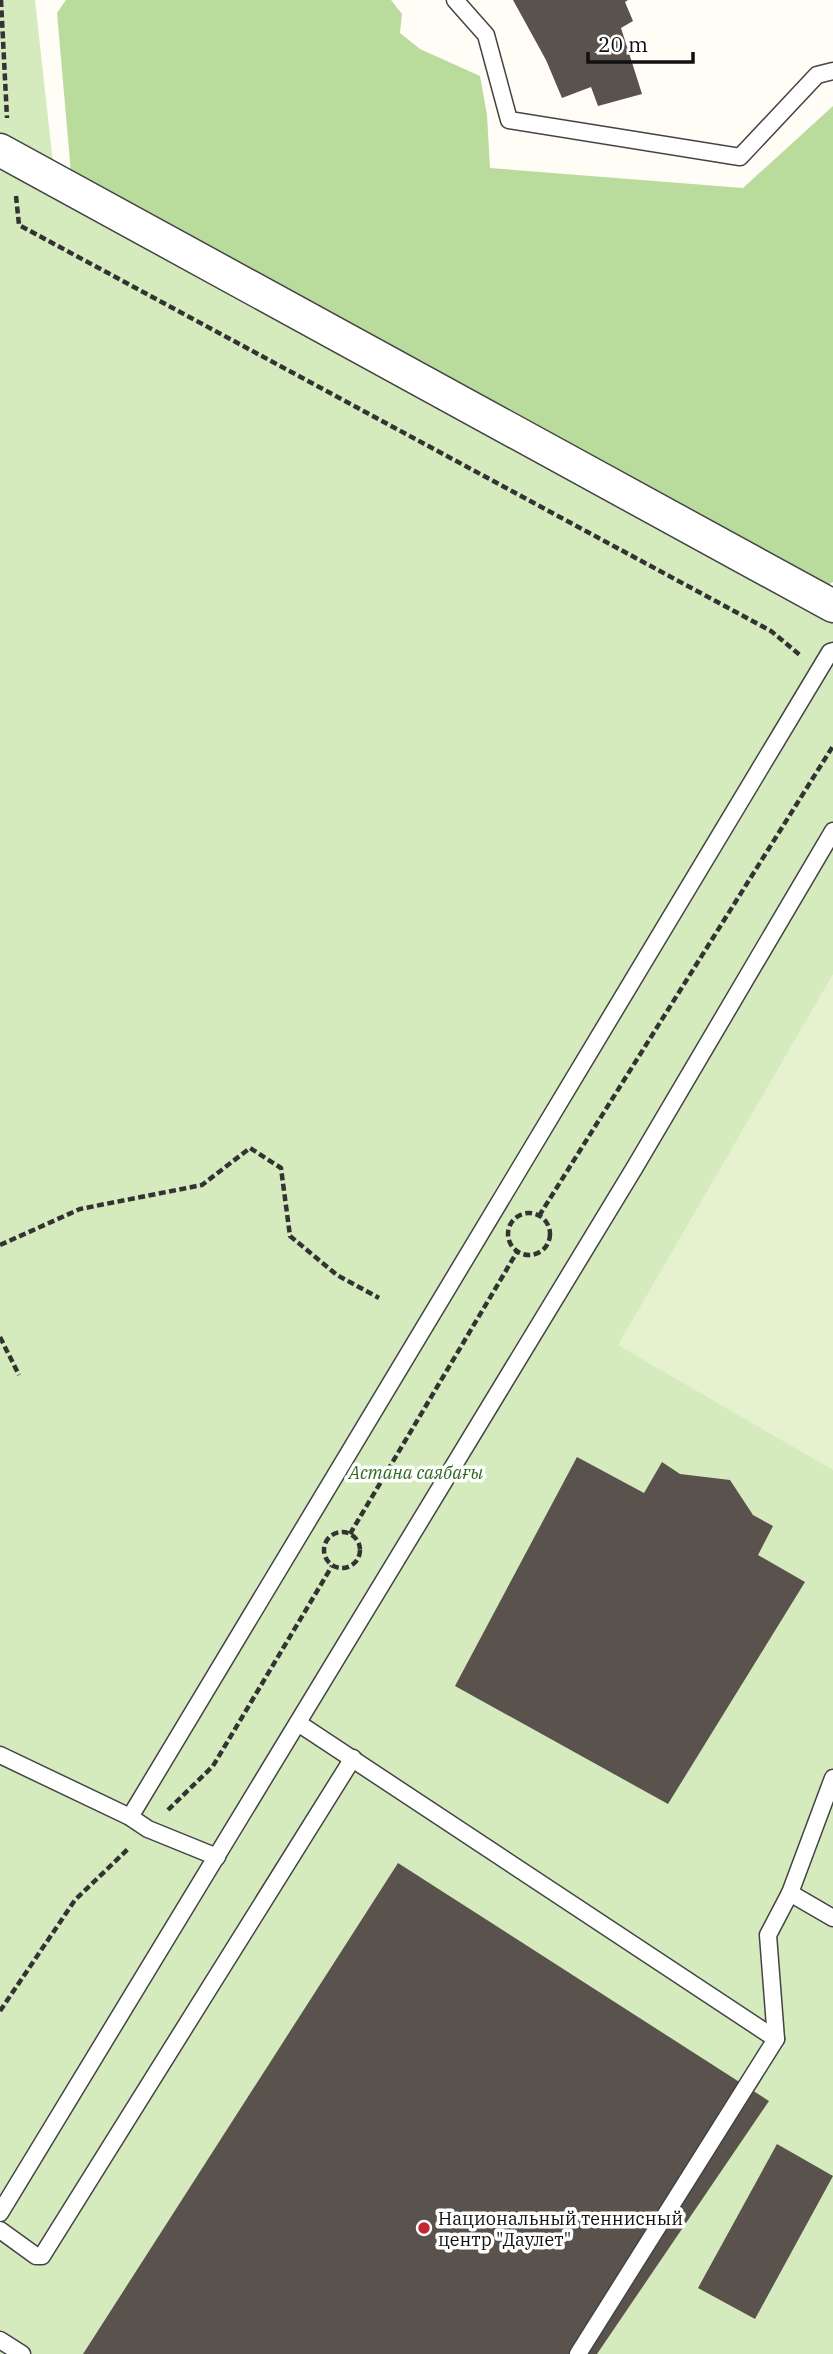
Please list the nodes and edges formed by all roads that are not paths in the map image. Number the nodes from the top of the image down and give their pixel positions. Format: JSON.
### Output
{"nodes":[{"id":1,"x":455,"y":0,"type":"edge"},
{"id":2,"x":833,"y":71,"type":"edge"},
{"id":3,"x":0,"y":150,"type":"edge"},
{"id":4,"x":833,"y":607,"type":"edge"},
{"id":5,"x":833,"y":651,"type":"edge"},
{"id":6,"x":833,"y":831,"type":"edge"},
{"id":7,"x":298,"y":1723,"type":"junction"},
{"id":8,"x":0,"y":1755,"type":"edge"},
{"id":9,"x":353,"y":1758,"type":"junction"},
{"id":10,"x":833,"y":1779,"type":"edge"},
{"id":11,"x":130,"y":1817,"type":"junction"},
{"id":12,"x":216,"y":1857,"type":"junction"},
{"id":13,"x":790,"y":1893,"type":"junction"},
{"id":14,"x":833,"y":1918,"type":"edge"},
{"id":15,"x":776,"y":2039,"type":"junction"},
{"id":16,"x":0,"y":2213,"type":"edge"},
{"id":17,"x":0,"y":2230,"type":"edge"},
{"id":18,"x":0,"y":2340,"type":"edge"},
{"id":19,"x":22,"y":2354,"type":"edge"},
{"id":20,"x":578,"y":2354,"type":"edge"}],
"edges":[{"from":1,"to":2,"type":"lane"},
{"from":3,"to":4,"type":"street"},
{"from":5,"to":11,"type":"lane"},
{"from":6,"to":7,"type":"lane"},
{"from":7,"to":9,"type":"lane"},
{"from":7,"to":12,"type":"lane"},
{"from":8,"to":11,"type":"lane"},
{"from":9,"to":15,"type":"lane"},
{"from":9,"to":17,"type":"lane"},
{"from":10,"to":13,"type":"lane"},
{"from":11,"to":12,"type":"lane"},
{"from":12,"to":16,"type":"lane"},
{"from":13,"to":14,"type":"lane"},
{"from":13,"to":15,"type":"lane"},
{"from":15,"to":20,"type":"lane"},
{"from":18,"to":19,"type":"lane"}]}
